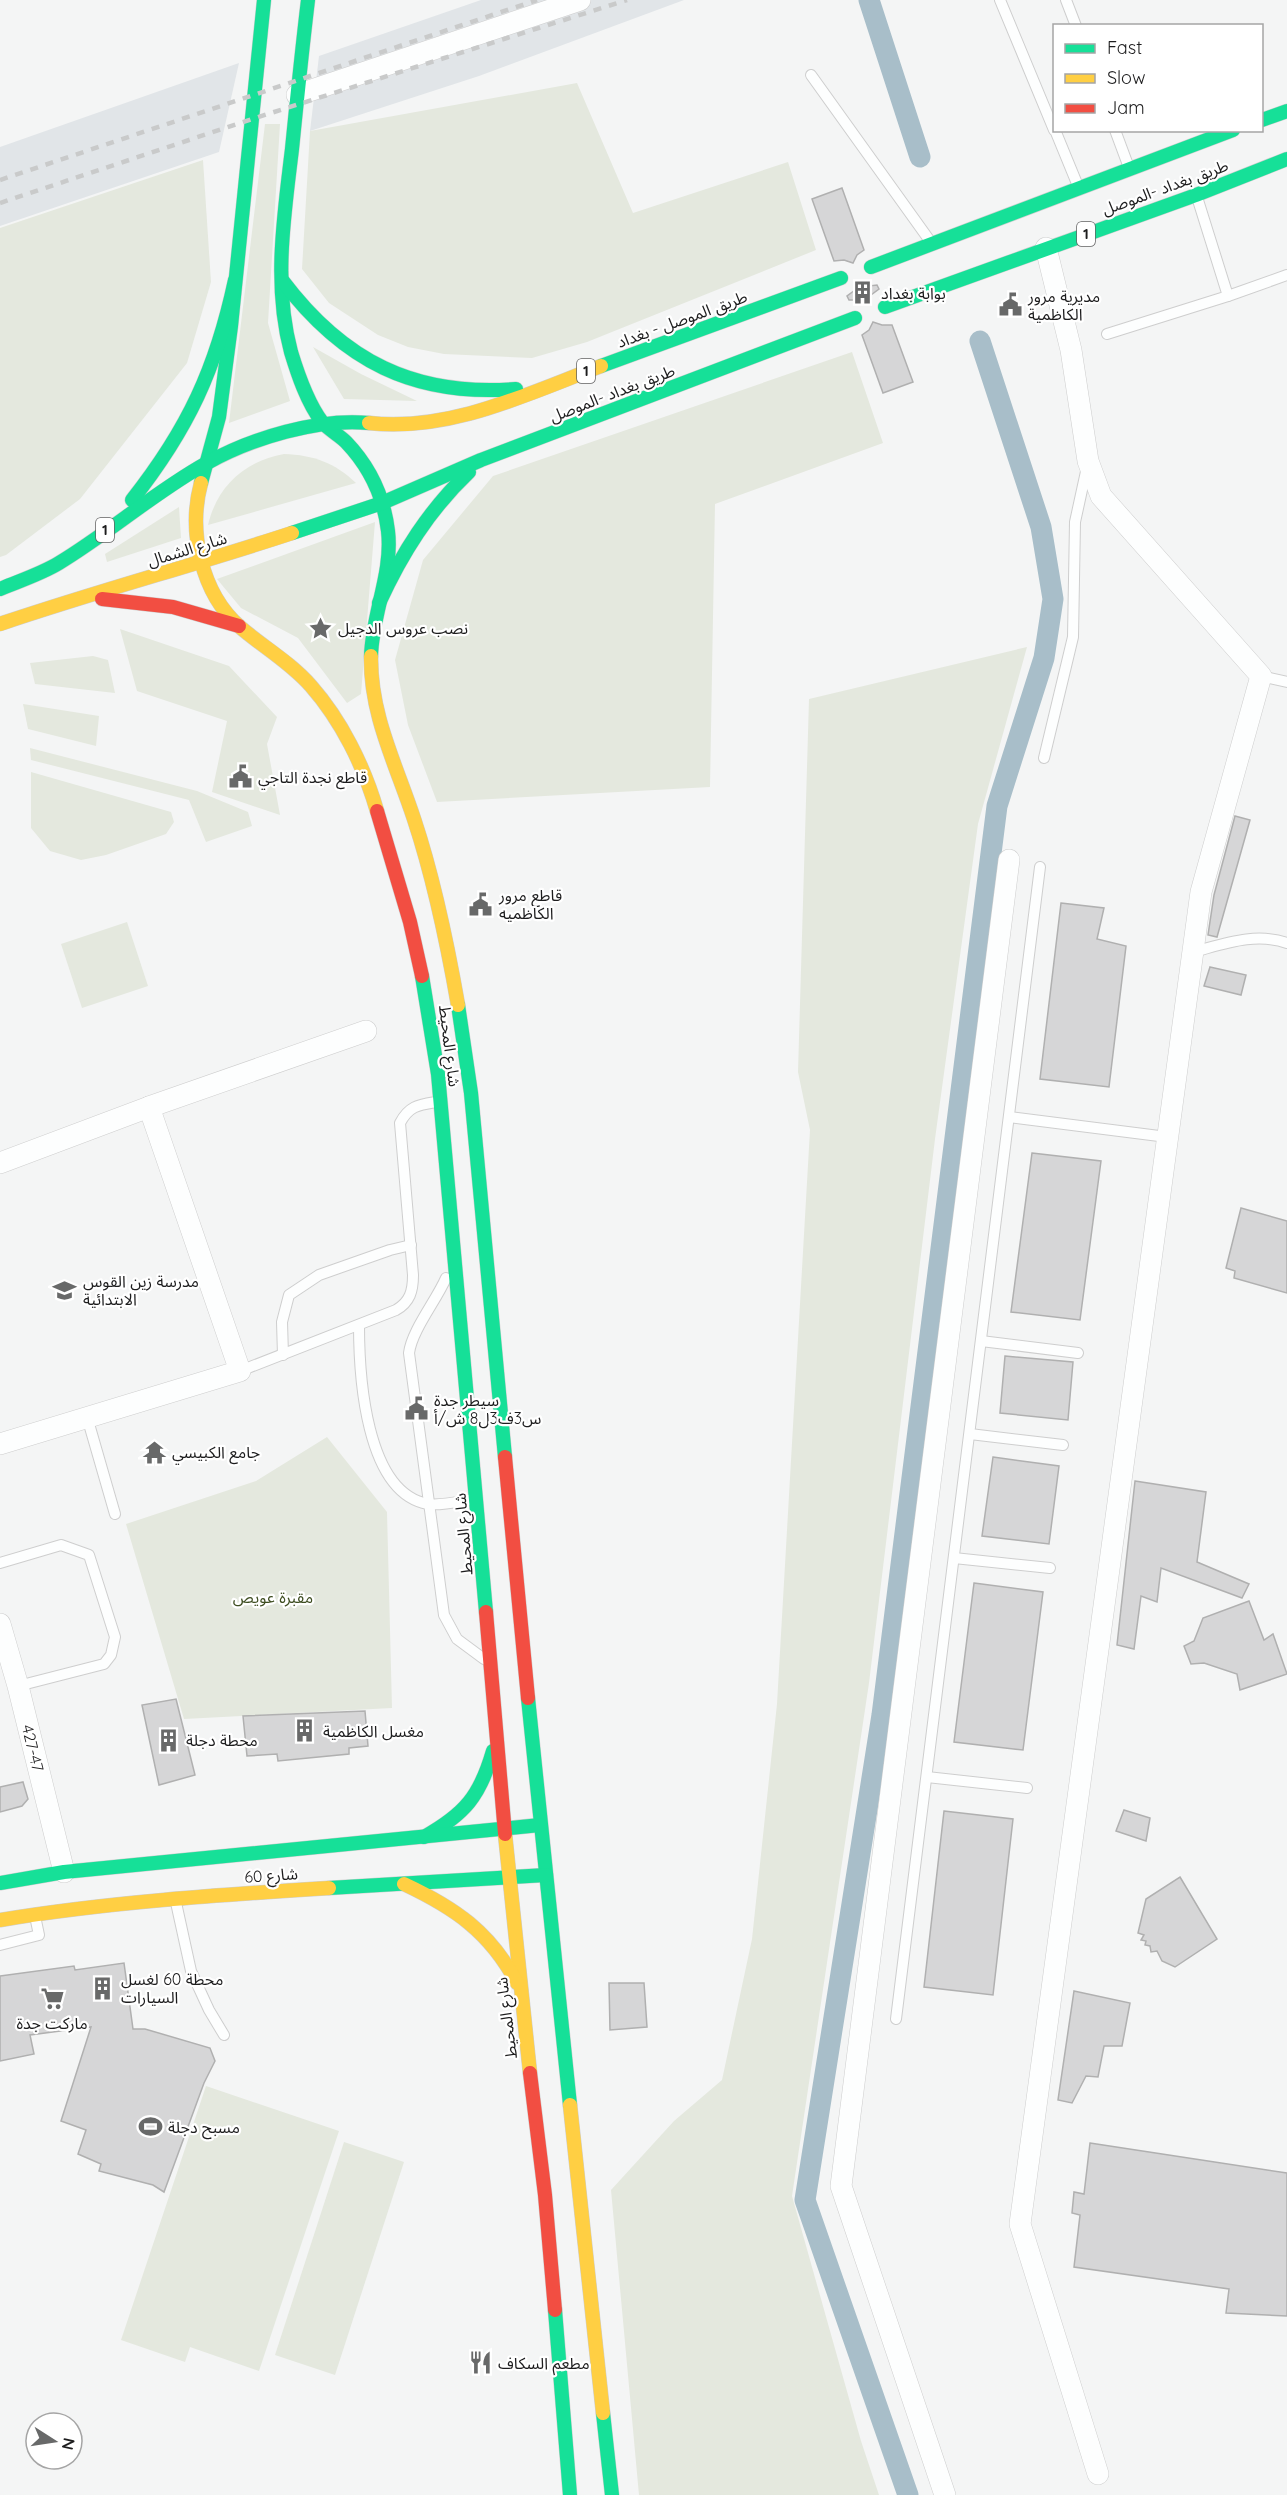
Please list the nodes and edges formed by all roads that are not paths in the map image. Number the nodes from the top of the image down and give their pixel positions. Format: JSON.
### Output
{"nodes":[{"id":1,"x":264,"y":0,"type":"edge"},
{"id":2,"x":308,"y":0,"type":"edge"},
{"id":3,"x":580,"y":0,"type":"edge"},
{"id":4,"x":1000,"y":0,"type":"edge"},
{"id":5,"x":1066,"y":0,"type":"edge"},
{"id":6,"x":1075,"y":24,"type":"edge"},
{"id":7,"x":258,"y":67,"type":"junction"},
{"id":8,"x":811,"y":75,"type":"dead end"},
{"id":9,"x":272,"y":78,"type":"dead end"},
{"id":10,"x":293,"y":87,"type":"junction"},
{"id":11,"x":1287,"y":111,"type":"edge"},
{"id":12,"x":1263,"y":120,"type":"edge"},
{"id":13,"x":1053,"y":125,"type":"edge"},
{"id":14,"x":294,"y":130,"type":"junction"},
{"id":15,"x":251,"y":131,"type":"junction"},
{"id":16,"x":1056,"y":132,"type":"edge"},
{"id":17,"x":1116,"y":132,"type":"edge"},
{"id":18,"x":1228,"y":132,"type":"edge"},
{"id":19,"x":1178,"y":151,"type":"junction"},
{"id":20,"x":1287,"y":159,"type":"edge"},
{"id":21,"x":1181,"y":165,"type":"dead end"},
{"id":22,"x":1133,"y":176,"type":"junction"},
{"id":23,"x":1079,"y":189,"type":"junction"},
{"id":24,"x":1193,"y":189,"type":"junction"},
{"id":25,"x":932,"y":244,"type":"junction"},
{"id":26,"x":1046,"y":248,"type":"junction"},
{"id":27,"x":870,"y":267,"type":"dead end"},
{"id":28,"x":1287,"y":275,"type":"edge"},
{"id":29,"x":841,"y":279,"type":"dead end"},
{"id":30,"x":235,"y":280,"type":"junction"},
{"id":31,"x":282,"y":280,"type":"junction"},
{"id":32,"x":1228,"y":296,"type":"junction"},
{"id":33,"x":885,"y":307,"type":"dead end"},
{"id":34,"x":855,"y":318,"type":"dead end"},
{"id":35,"x":1107,"y":334,"type":"dead end"},
{"id":36,"x":575,"y":375,"type":"junction"},
{"id":37,"x":324,"y":424,"type":"junction"},
{"id":38,"x":481,"y":460,"type":"junction"},
{"id":39,"x":1088,"y":461,"type":"junction"},
{"id":40,"x":207,"y":463,"type":"junction"},
{"id":41,"x":382,"y":503,"type":"junction"},
{"id":42,"x":97,"y":535,"type":"junction"},
{"id":43,"x":201,"y":562,"type":"junction"},
{"id":44,"x":0,"y":589,"type":"edge"},
{"id":45,"x":70,"y":600,"type":"junction"},
{"id":46,"x":379,"y":603,"type":"junction"},
{"id":47,"x":0,"y":624,"type":"edge"},
{"id":48,"x":239,"y":626,"type":"junction"},
{"id":49,"x":1261,"y":676,"type":"junction"},
{"id":50,"x":1287,"y":682,"type":"edge"},
{"id":51,"x":1044,"y":758,"type":"dead end"},
{"id":52,"x":1009,"y":860,"type":"dead end"},
{"id":53,"x":1040,"y":867,"type":"dead end"},
{"id":54,"x":1287,"y":943,"type":"edge"},
{"id":55,"x":1193,"y":952,"type":"junction"},
{"id":56,"x":366,"y":1031,"type":"dead end"},
{"id":57,"x":440,"y":1102,"type":"junction"},
{"id":58,"x":149,"y":1107,"type":"junction"},
{"id":59,"x":1009,"y":1118,"type":"junction"},
{"id":60,"x":1167,"y":1137,"type":"junction"},
{"id":61,"x":0,"y":1163,"type":"edge"},
{"id":62,"x":411,"y":1245,"type":"junction"},
{"id":63,"x":454,"y":1255,"type":"junction"},
{"id":64,"x":359,"y":1325,"type":"junction"},
{"id":65,"x":981,"y":1341,"type":"junction"},
{"id":66,"x":1078,"y":1353,"type":"dead end"},
{"id":67,"x":282,"y":1355,"type":"junction"},
{"id":68,"x":240,"y":1371,"type":"junction"},
{"id":69,"x":87,"y":1417,"type":"junction"},
{"id":70,"x":969,"y":1434,"type":"junction"},
{"id":71,"x":471,"y":1443,"type":"junction"},
{"id":72,"x":0,"y":1444,"type":"edge"},
{"id":73,"x":504,"y":1444,"type":"junction"},
{"id":74,"x":1063,"y":1445,"type":"dead end"},
{"id":75,"x":508,"y":1481,"type":"junction"},
{"id":76,"x":477,"y":1494,"type":"junction"},
{"id":77,"x":429,"y":1504,"type":"junction"},
{"id":78,"x":115,"y":1515,"type":"dead end"},
{"id":79,"x":954,"y":1558,"type":"junction"},
{"id":80,"x":0,"y":1563,"type":"edge"},
{"id":81,"x":1050,"y":1568,"type":"dead end"},
{"id":82,"x":0,"y":1625,"type":"edge"},
{"id":83,"x":492,"y":1665,"type":"junction"},
{"id":84,"x":18,"y":1686,"type":"junction"},
{"id":85,"x":498,"y":1735,"type":"junction"},
{"id":86,"x":927,"y":1777,"type":"junction"},
{"id":87,"x":1027,"y":1788,"type":"dead end"},
{"id":88,"x":540,"y":1824,"type":"junction"},
{"id":89,"x":504,"y":1828,"type":"junction"},
{"id":90,"x":424,"y":1837,"type":"junction"},
{"id":91,"x":64,"y":1872,"type":"junction"},
{"id":92,"x":546,"y":1875,"type":"junction"},
{"id":93,"x":510,"y":1877,"type":"junction"},
{"id":94,"x":0,"y":1883,"type":"edge"},
{"id":95,"x":404,"y":1884,"type":"junction"},
{"id":96,"x":175,"y":1898,"type":"junction"},
{"id":97,"x":34,"y":1914,"type":"junction"},
{"id":98,"x":0,"y":1920,"type":"edge"},
{"id":99,"x":0,"y":1945,"type":"edge"},
{"id":100,"x":519,"y":1986,"type":"junction"},
{"id":101,"x":896,"y":2019,"type":"dead end"},
{"id":102,"x":224,"y":2035,"type":"dead end"},
{"id":103,"x":1098,"y":2474,"type":"dead end"},
{"id":104,"x":570,"y":2495,"type":"edge"},
{"id":105,"x":612,"y":2495,"type":"edge"},
{"id":106,"x":945,"y":2495,"type":"edge"}],
"edges":[{"from":1,"to":7,"type":"main road"},
{"from":2,"to":10,"type":"main road"},
{"from":3,"to":10,"type":"street"},
{"from":4,"to":13,"type":"lane"},
{"from":5,"to":6,"type":"lane"},
{"from":7,"to":9,"type":"main road"},
{"from":7,"to":15,"type":"main road"},
{"from":8,"to":25,"type":"lane"},
{"from":10,"to":14,"type":"main road"},
{"from":11,"to":12,"type":"main road"},
{"from":14,"to":15,"type":"main road"},
{"from":14,"to":31,"type":"main road"},
{"from":15,"to":30,"type":"main road"},
{"from":16,"to":23,"type":"lane"},
{"from":17,"to":22,"type":"lane"},
{"from":18,"to":19,"type":"main road"},
{"from":19,"to":21,"type":"main road"},
{"from":19,"to":22,"type":"main road"},
{"from":20,"to":24,"type":"main road","name":"طريق بغداد -الموصل","number":"1"},
{"from":22,"to":23,"type":"main road"},
{"from":23,"to":25,"type":"main road"},
{"from":24,"to":26,"type":"main road","name":"طريق بغداد -الموصل","number":"1"},
{"from":24,"to":32,"type":"lane"},
{"from":25,"to":27,"type":"main road"},
{"from":26,"to":33,"type":"main road","name":"طريق بغداد -الموصل","number":"1"},
{"from":26,"to":39,"type":"street"},
{"from":28,"to":32,"type":"lane"},
{"from":29,"to":36,"type":"main road","name":"طريق الموصل - بغداد","number":"1"},
{"from":30,"to":40,"type":"main road"},
{"from":30,"to":42,"type":"main road"},
{"from":31,"to":36,"type":"main road"},
{"from":31,"to":37,"type":"main road"},
{"from":32,"to":35,"type":"lane"},
{"from":34,"to":38,"type":"main road","name":"طريق بغداد -الموصل"},
{"from":36,"to":37,"type":"main road","name":"طريق الموصل - بغداد","number":"1"},
{"from":37,"to":40,"type":"main road","number":"1"},
{"from":37,"to":41,"type":"main road"},
{"from":38,"to":41,"type":"main road","name":"طريق بغداد -الموصل"},
{"from":38,"to":46,"type":"main road"},
{"from":39,"to":49,"type":"street"},
{"from":39,"to":51,"type":"lane"},
{"from":40,"to":42,"type":"main road","number":"1"},
{"from":40,"to":43,"type":"main road"},
{"from":41,"to":43,"type":"main road","name":"شارع الشمال"},
{"from":41,"to":46,"type":"main road"},
{"from":42,"to":44,"type":"main road","number":"1"},
{"from":43,"to":45,"type":"main road","name":"شارع الشمال"},
{"from":43,"to":48,"type":"main road"},
{"from":45,"to":47,"type":"main road","name":"شارع الشمال"},
{"from":45,"to":48,"type":"main road"},
{"from":46,"to":73,"type":"main road","name":"شارع المحيط"},
{"from":48,"to":57,"type":"main road","name":"شارع المحيط"},
{"from":49,"to":50,"type":"lane"},
{"from":49,"to":55,"type":"street"},
{"from":52,"to":106,"type":"street"},
{"from":53,"to":59,"type":"lane"},
{"from":54,"to":55,"type":"lane"},
{"from":55,"to":60,"type":"street"},
{"from":56,"to":58,"type":"street"},
{"from":57,"to":62,"type":"lane"},
{"from":57,"to":63,"type":"main road","name":"شارع المحيط"},
{"from":58,"to":61,"type":"street"},
{"from":58,"to":68,"type":"street"},
{"from":59,"to":60,"type":"lane"},
{"from":59,"to":65,"type":"lane"},
{"from":60,"to":103,"type":"street"},
{"from":62,"to":64,"type":"lane"},
{"from":62,"to":67,"type":"lane"},
{"from":63,"to":71,"type":"main road","name":"شارع المحيط"},
{"from":63,"to":77,"type":"lane"},
{"from":64,"to":67,"type":"lane"},
{"from":64,"to":77,"type":"lane"},
{"from":65,"to":66,"type":"lane"},
{"from":65,"to":70,"type":"lane"},
{"from":67,"to":68,"type":"lane"},
{"from":68,"to":69,"type":"street"},
{"from":69,"to":72,"type":"street"},
{"from":69,"to":78,"type":"lane"},
{"from":70,"to":74,"type":"lane"},
{"from":70,"to":79,"type":"lane"},
{"from":71,"to":73,"type":"main road"},
{"from":71,"to":76,"type":"main road","name":"شارع المحيط"},
{"from":73,"to":75,"type":"main road","name":"شارع المحيط"},
{"from":75,"to":76,"type":"main road"},
{"from":75,"to":88,"type":"main road","name":"شارع المحيط"},
{"from":76,"to":77,"type":"lane"},
{"from":76,"to":83,"type":"main road","name":"شارع المحيط"},
{"from":77,"to":83,"type":"lane"},
{"from":79,"to":81,"type":"lane"},
{"from":79,"to":86,"type":"lane"},
{"from":80,"to":84,"type":"lane"},
{"from":82,"to":84,"type":"street","name":"427-47"},
{"from":83,"to":85,"type":"main road","name":"شارع المحيط"},
{"from":84,"to":91,"type":"street","name":"427-47"},
{"from":85,"to":89,"type":"main road","name":"شارع المحيط"},
{"from":85,"to":90,"type":"main road"},
{"from":86,"to":87,"type":"lane"},
{"from":86,"to":101,"type":"lane"},
{"from":88,"to":89,"type":"main road","name":"شارع 60"},
{"from":88,"to":92,"type":"main road","name":"شارع المحيط"},
{"from":89,"to":90,"type":"main road","name":"شارع 60"},
{"from":89,"to":93,"type":"main road","name":"شارع المحيط"},
{"from":90,"to":91,"type":"main road","name":"شارع 60"},
{"from":91,"to":94,"type":"main road","name":"شارع 60"},
{"from":92,"to":93,"type":"main road","name":"شارع 60"},
{"from":92,"to":105,"type":"main road","name":"شارع المحيط"},
{"from":93,"to":95,"type":"main road","name":"شارع 60"},
{"from":93,"to":100,"type":"main road","name":"شارع المحيط"},
{"from":95,"to":96,"type":"main road","name":"شارع 60"},
{"from":95,"to":100,"type":"main road"},
{"from":96,"to":97,"type":"main road","name":"شارع 60"},
{"from":96,"to":102,"type":"lane"},
{"from":97,"to":98,"type":"main road","name":"شارع 60"},
{"from":97,"to":99,"type":"lane"},
{"from":100,"to":104,"type":"main road","name":"شارع المحيط"}]}
